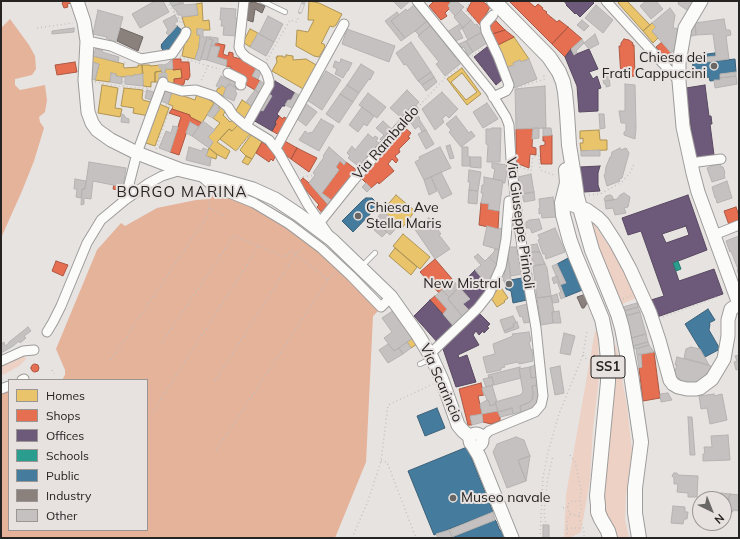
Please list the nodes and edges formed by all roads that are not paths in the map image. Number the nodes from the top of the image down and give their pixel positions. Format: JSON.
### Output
{"nodes":[{"id":1,"x":77,"y":1,"type":"edge"},
{"id":2,"x":244,"y":1,"type":"edge"},
{"id":3,"x":262,"y":1,"type":"edge"},
{"id":4,"x":417,"y":1,"type":"edge"},
{"id":5,"x":606,"y":1,"type":"edge"},
{"id":6,"x":701,"y":1,"type":"edge"},
{"id":7,"x":493,"y":8,"type":"edge"},
{"id":8,"x":285,"y":12,"type":"dead end"},
{"id":9,"x":344,"y":24,"type":"dead end"},
{"id":10,"x":185,"y":28,"type":"road end"},
{"id":11,"x":85,"y":30,"type":"junction"},
{"id":12,"x":228,"y":73,"type":"road end"},
{"id":13,"x":679,"y":81,"type":"junction"},
{"id":14,"x":241,"y":85,"type":"dead end"},
{"id":15,"x":493,"y":97,"type":"junction"},
{"id":16,"x":414,"y":111,"type":"road end"},
{"id":17,"x":246,"y":126,"type":"junction"},
{"id":18,"x":568,"y":146,"type":"junction"},
{"id":19,"x":276,"y":148,"type":"junction"},
{"id":20,"x":137,"y":153,"type":"junction"},
{"id":21,"x":721,"y":159,"type":"dead end"},
{"id":22,"x":690,"y":163,"type":"junction"},
{"id":23,"x":181,"y":170,"type":"junction"},
{"id":24,"x":200,"y":175,"type":"junction"},
{"id":25,"x":125,"y":200,"type":"junction"},
{"id":26,"x":509,"y":201,"type":"dead end"},
{"id":27,"x":574,"y":202,"type":"junction"},
{"id":28,"x":304,"y":210,"type":"junction"},
{"id":29,"x":318,"y":225,"type":"junction"},
{"id":30,"x":739,"y":226,"type":"edge"},
{"id":31,"x":714,"y":235,"type":"junction"},
{"id":32,"x":375,"y":253,"type":"dead end"},
{"id":33,"x":361,"y":268,"type":"junction"},
{"id":34,"x":391,"y":297,"type":"junction"},
{"id":35,"x":739,"y":304,"type":"edge"},
{"id":36,"x":47,"y":332,"type":"dead end"},
{"id":37,"x":34,"y":350,"type":"dead end"},
{"id":38,"x":431,"y":356,"type":"junction"},
{"id":39,"x":1,"y":361,"type":"edge"},
{"id":40,"x":420,"y":364,"type":"dead end"},
{"id":41,"x":477,"y":445,"type":"junction"},
{"id":42,"x":512,"y":538,"type":"edge"},
{"id":43,"x":610,"y":538,"type":"edge"},
{"id":44,"x":639,"y":538,"type":"edge"}],
"edges":[{"from":1,"to":11,"type":"street"},
{"from":2,"to":17,"type":"street"},
{"from":3,"to":8,"type":"lane"},
{"from":4,"to":15,"type":"street","name":"Via Giuseppe Pirinoli"},
{"from":5,"to":13,"type":"street"},
{"from":6,"to":13,"type":"street"},
{"from":7,"to":15,"type":"street"},
{"from":7,"to":18,"type":"main road","number":"SS1"},
{"from":9,"to":19,"type":"street"},
{"from":10,"to":11,"type":"street"},
{"from":11,"to":20,"type":"street","name":"Via Scarincio"},
{"from":12,"to":14,"type":"street"},
{"from":13,"to":22,"type":"street"},
{"from":15,"to":41,"type":"street","name":"Via Giuseppe Pirinoli"},
{"from":16,"to":29,"type":"street","name":"Via Rambaldo"},
{"from":17,"to":19,"type":"street","name":"Via Scarincio"},
{"from":17,"to":20,"type":"street","name":"Via Scarincio"},
{"from":18,"to":27,"type":"main road","number":"SS1"},
{"from":18,"to":27,"type":"main road","number":"SS1"},
{"from":19,"to":28,"type":"street","name":"Via Scarincio"},
{"from":20,"to":23,"type":"street","name":"Via Scarincio"},
{"from":20,"to":25,"type":"street"},
{"from":21,"to":22,"type":"street"},
{"from":22,"to":31,"type":"street"},
{"from":23,"to":24,"type":"street","name":"Via Scarincio"},
{"from":23,"to":25,"type":"street"},
{"from":24,"to":28,"type":"street","name":"Via Scarincio"},
{"from":24,"to":34,"type":"street"},
{"from":25,"to":36,"type":"street"},
{"from":26,"to":38,"type":"street"},
{"from":27,"to":35,"type":"street"},
{"from":27,"to":43,"type":"main road","number":"SS1"},
{"from":27,"to":44,"type":"main road","number":"SS1"},
{"from":28,"to":29,"type":"street","name":"Via Scarincio"},
{"from":29,"to":33,"type":"street","name":"Via Scarincio"},
{"from":30,"to":31,"type":"street"},
{"from":31,"to":35,"type":"street"},
{"from":32,"to":33,"type":"lane"},
{"from":33,"to":34,"type":"street","name":"Via Scarincio"},
{"from":34,"to":38,"type":"street","name":"Via Scarincio"},
{"from":37,"to":39,"type":"street"},
{"from":38,"to":40,"type":"lane"},
{"from":38,"to":41,"type":"street","name":"Via Scarincio"},
{"from":41,"to":42,"type":"street","name":"Via Scarincio"}]}
